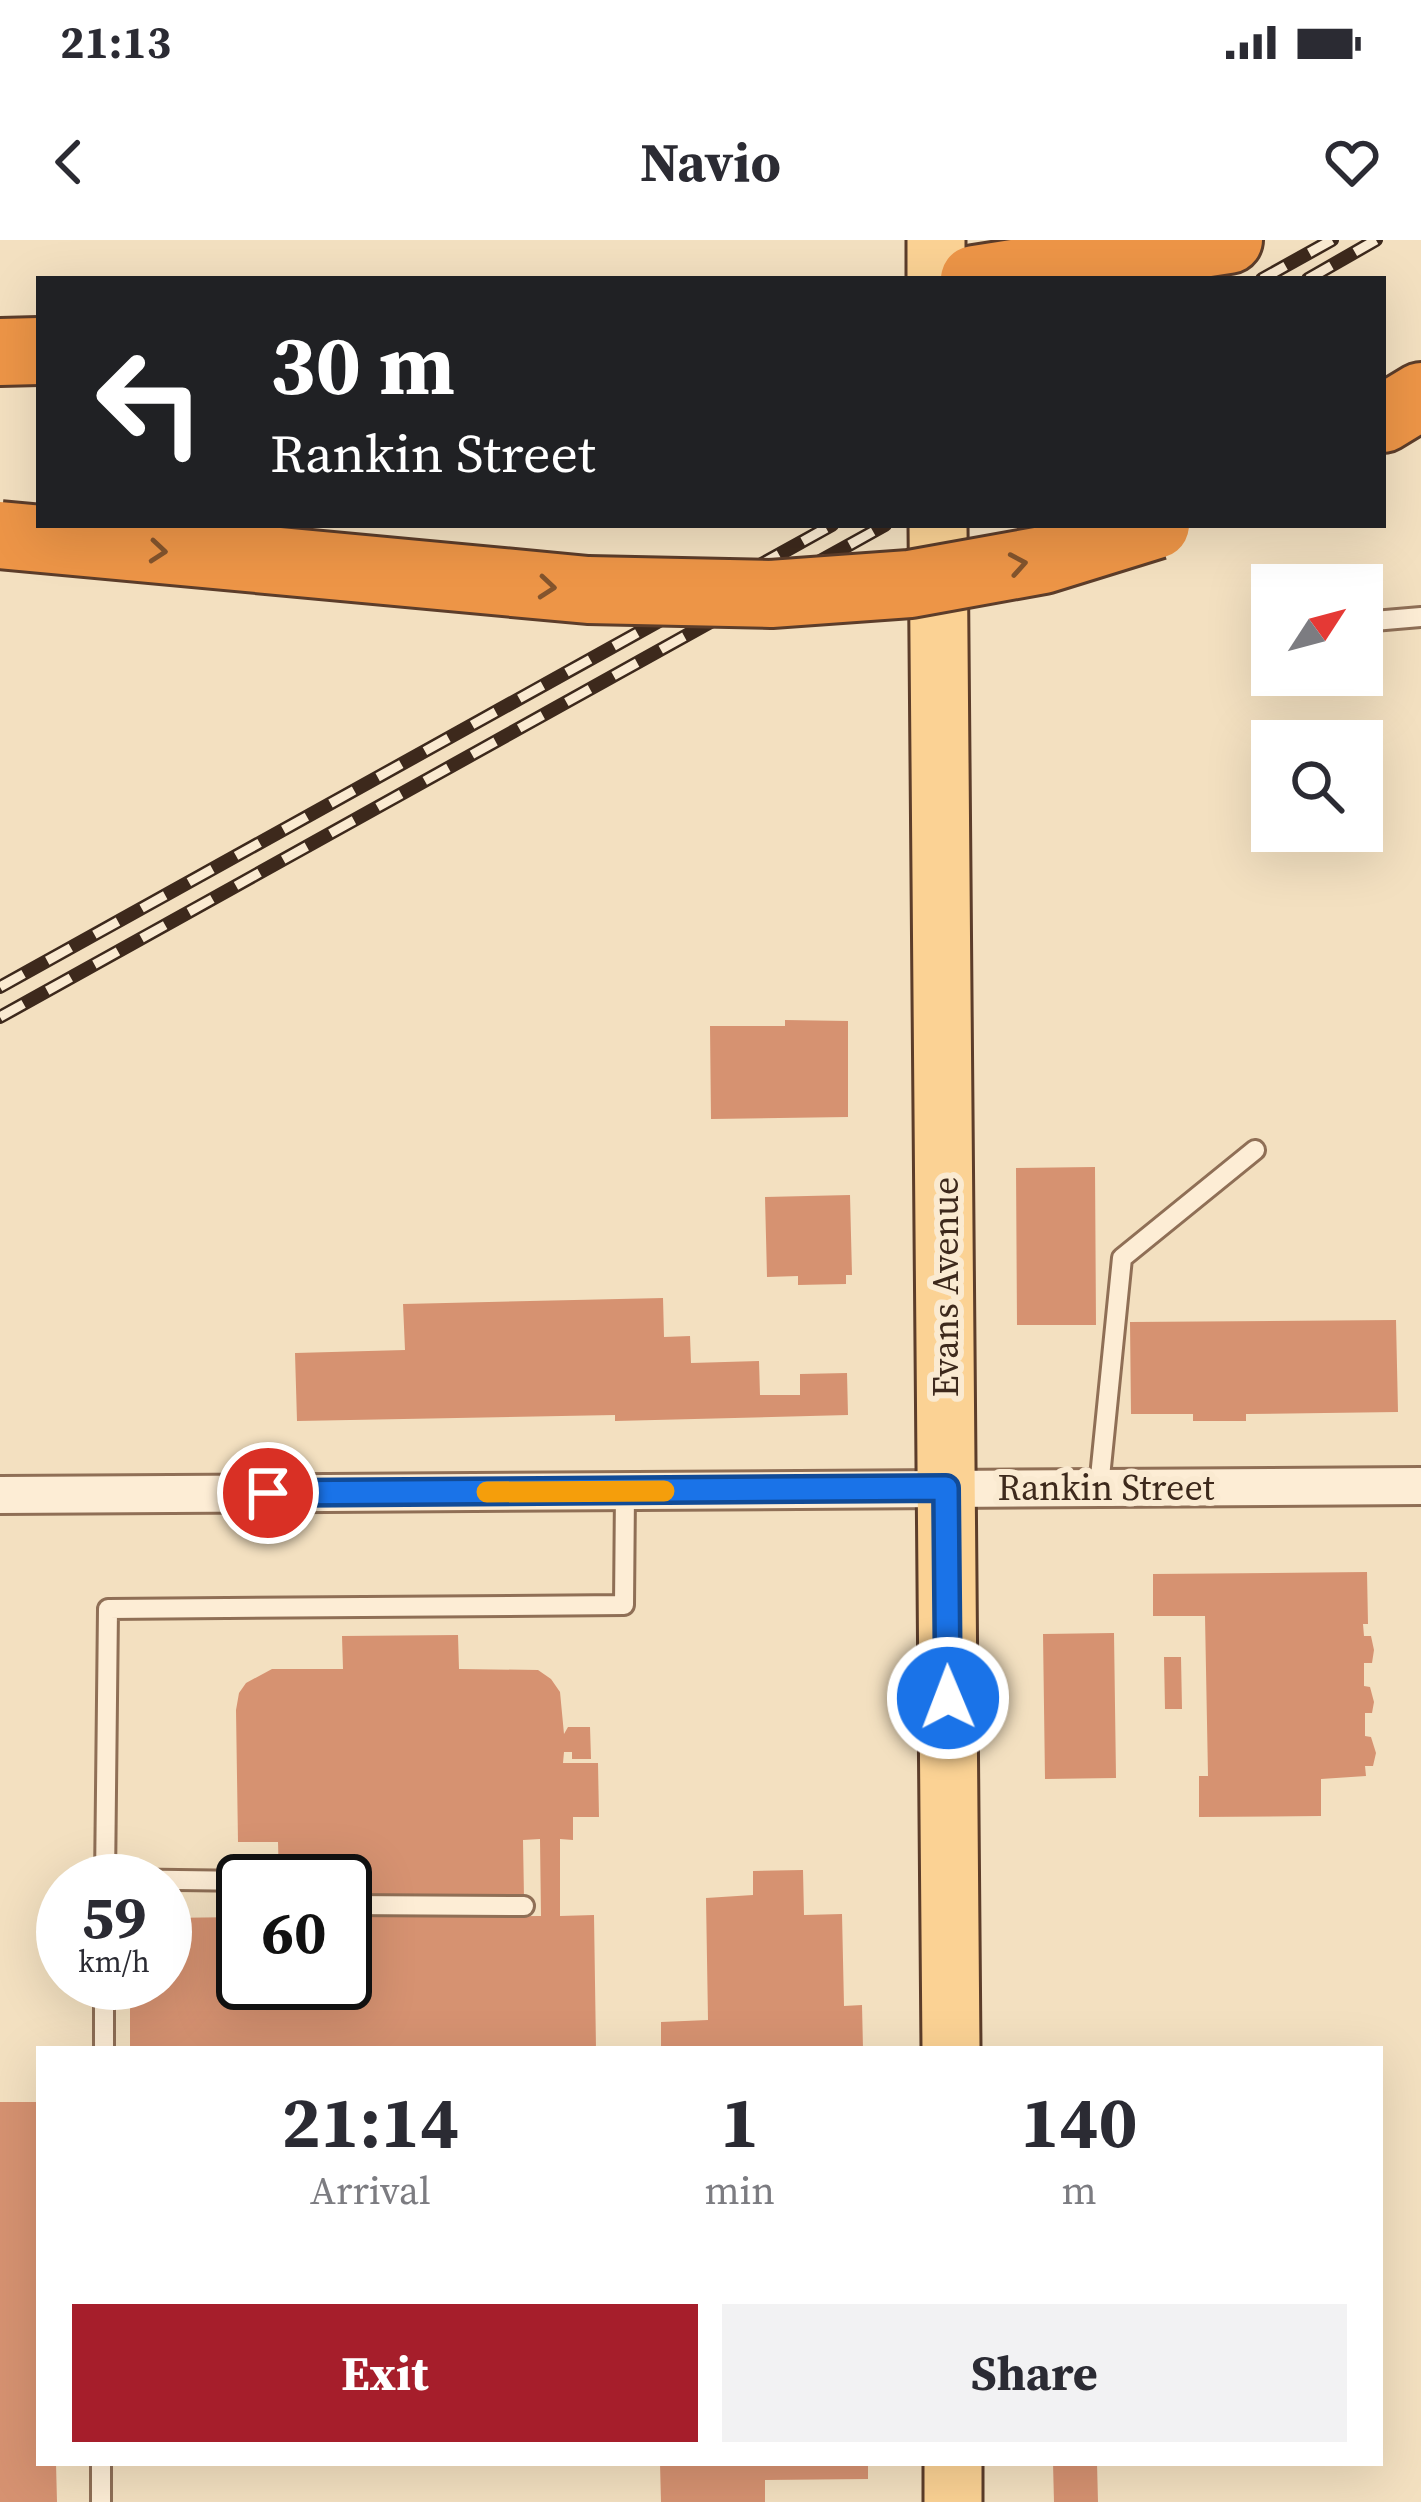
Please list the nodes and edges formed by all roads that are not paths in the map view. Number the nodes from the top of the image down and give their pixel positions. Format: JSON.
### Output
{"nodes":[{"id":1,"x":936,"y":240,"type":"edge"},
{"id":2,"x":1229,"y":240,"type":"edge"},
{"id":3,"x":936,"y":276,"type":"edge"},
{"id":4,"x":994,"y":276,"type":"edge"},
{"id":5,"x":36,"y":351,"type":"edge"},
{"id":6,"x":0,"y":352,"type":"edge"},
{"id":7,"x":1421,"y":396,"type":"edge"},
{"id":8,"x":1386,"y":417,"type":"edge"},
{"id":9,"x":938,"y":528,"type":"edge"},
{"id":10,"x":1146,"y":528,"type":"edge"},
{"id":11,"x":0,"y":535,"type":"edge"},
{"id":12,"x":1421,"y":617,"type":"edge"},
{"id":13,"x":1383,"y":620,"type":"edge"},
{"id":14,"x":1255,"y":1150,"type":"dead end"},
{"id":15,"x":1421,"y":1486,"type":"edge"},
{"id":16,"x":1099,"y":1487,"type":"junction"},
{"id":17,"x":946,"y":1488,"type":"junction"},
{"id":18,"x":625,"y":1492,"type":"junction"},
{"id":19,"x":0,"y":1495,"type":"edge"},
{"id":20,"x":105,"y":1854,"type":"edge"},
{"id":21,"x":372,"y":1905,"type":"edge"},
{"id":22,"x":524,"y":1906,"type":"dead end"},
{"id":23,"x":104,"y":2010,"type":"edge"},
{"id":24,"x":104,"y":2046,"type":"edge"},
{"id":25,"x":951,"y":2046,"type":"edge"},
{"id":26,"x":101,"y":2466,"type":"edge"},
{"id":27,"x":953,"y":2466,"type":"edge"},
{"id":28,"x":101,"y":2502,"type":"edge"},
{"id":29,"x":953,"y":2502,"type":"edge"}],
"edges":[{"from":1,"to":3,"type":"main road"},
{"from":2,"to":4,"type":"highway"},
{"from":5,"to":6,"type":"highway"},
{"from":7,"to":8,"type":"highway"},
{"from":9,"to":17,"type":"main road","name":"Evans Avenue"},
{"from":11,"to":10,"type":"highway","one_way":true,"bridge":true},
{"from":12,"to":13,"type":"lane"},
{"from":14,"to":16,"type":"lane"},
{"from":15,"to":16,"type":"street","name":"Rankin Street"},
{"from":16,"to":17,"type":"street","name":"Rankin Street"},
{"from":17,"to":18,"type":"street","name":"Rankin Street"},
{"from":17,"to":25,"type":"main road","name":"Evans Avenue"},
{"from":18,"to":19,"type":"street","name":"Rankin Street"},
{"from":18,"to":20,"type":"lane"},
{"from":21,"to":22,"type":"lane"},
{"from":23,"to":24,"type":"lane"},
{"from":26,"to":28,"type":"lane"},
{"from":27,"to":29,"type":"main road"}]}
